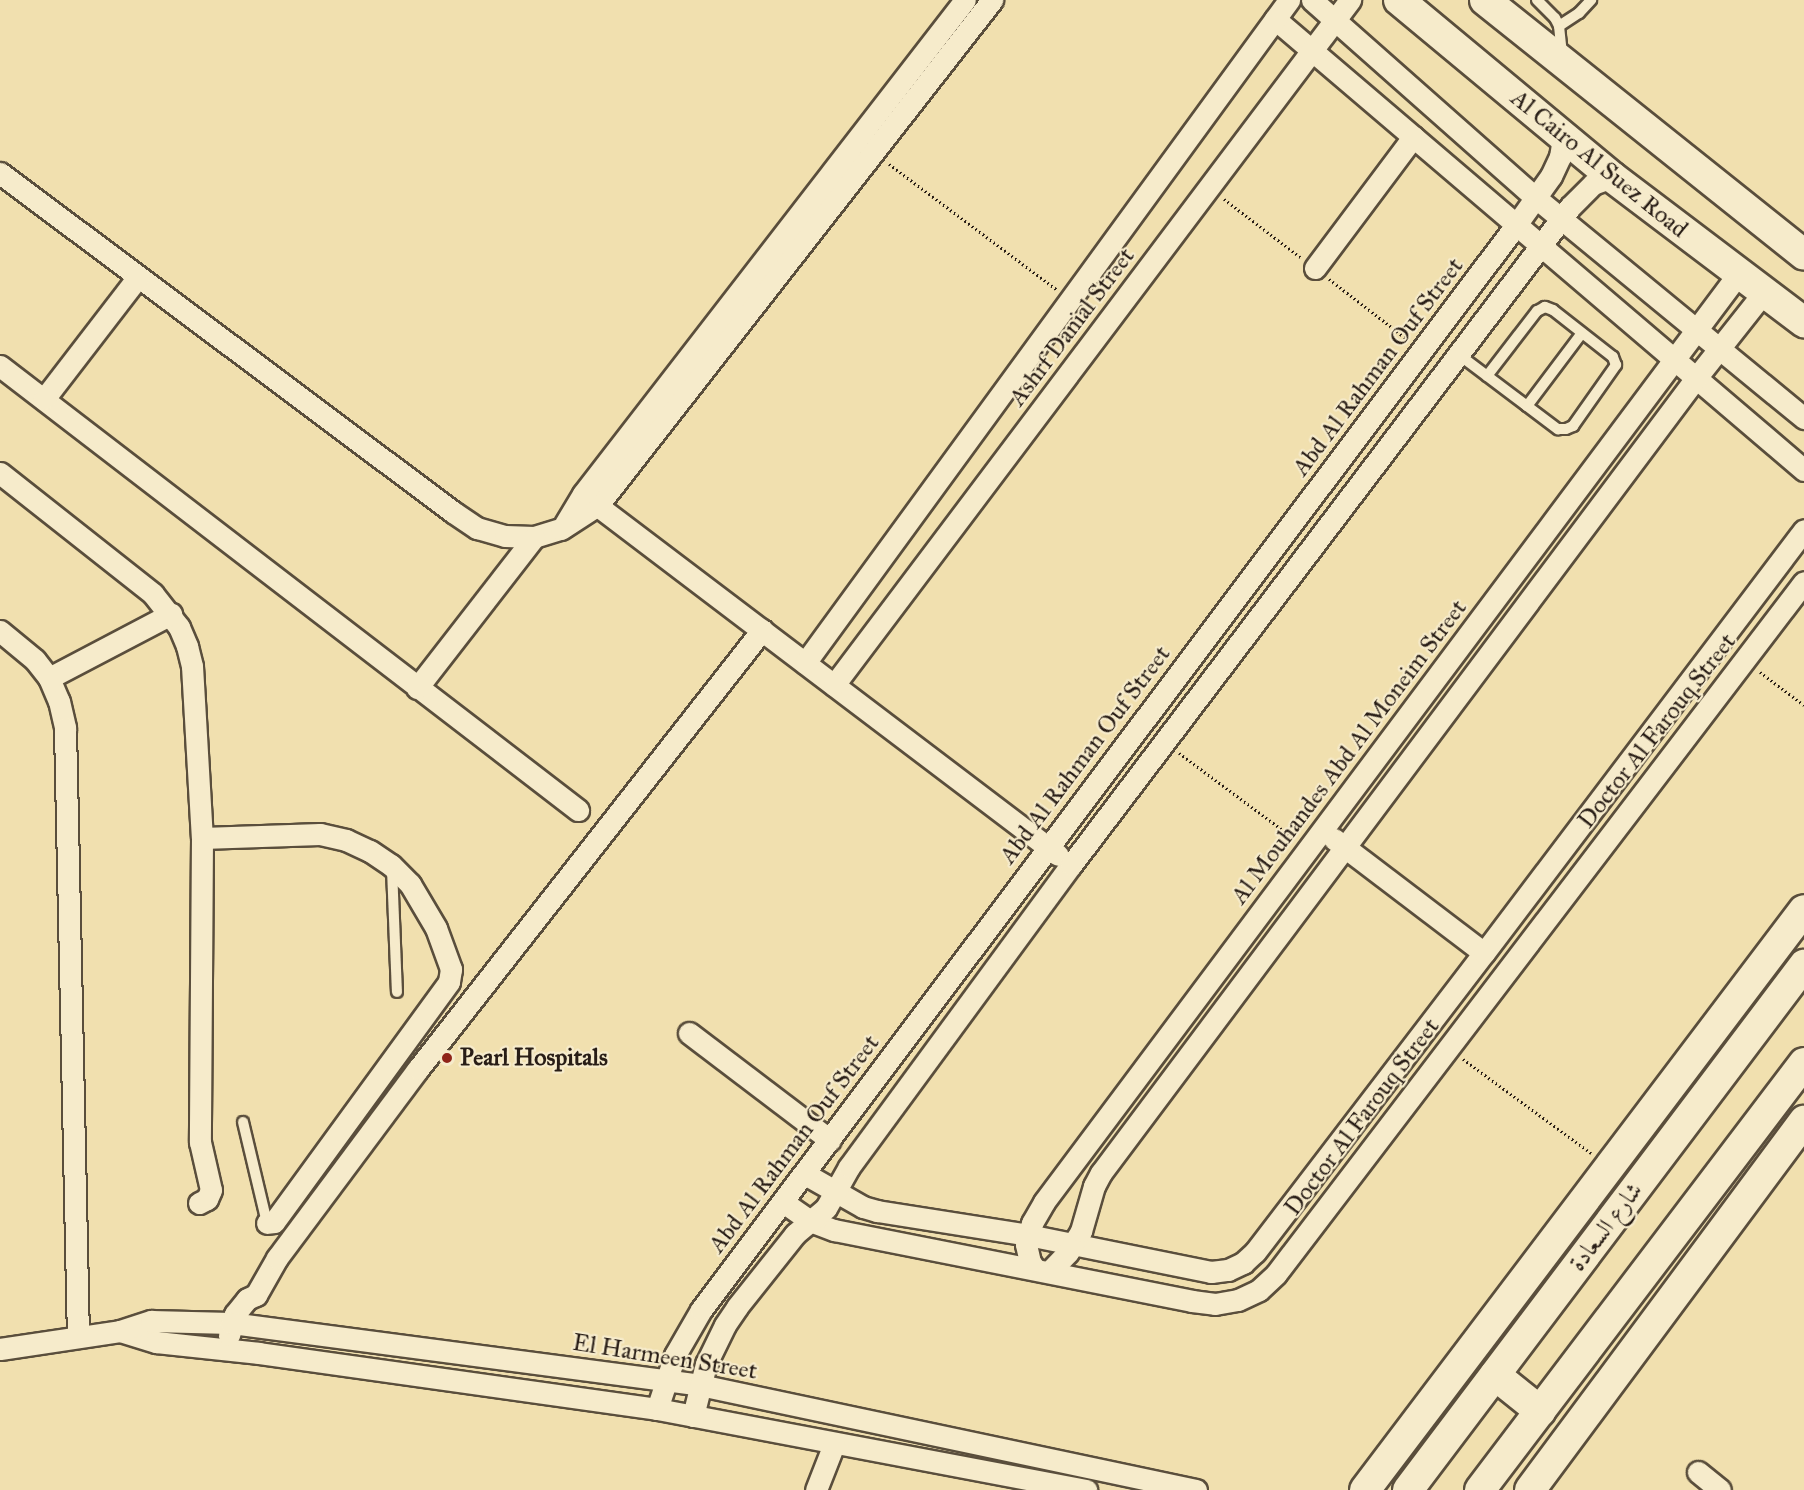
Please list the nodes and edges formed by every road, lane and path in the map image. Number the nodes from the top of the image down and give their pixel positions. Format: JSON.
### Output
{"nodes":[{"id":1,"x":965,"y":0,"type":"edge"},
{"id":2,"x":992,"y":0,"type":"edge"},
{"id":3,"x":1289,"y":0,"type":"edge"},
{"id":4,"x":1312,"y":0,"type":"edge"},
{"id":5,"x":1350,"y":0,"type":"edge"},
{"id":6,"x":1399,"y":0,"type":"edge"},
{"id":7,"x":1485,"y":0,"type":"edge"},
{"id":8,"x":1537,"y":0,"type":"edge"},
{"id":9,"x":1591,"y":0,"type":"edge"},
{"id":10,"x":1275,"y":20,"type":"junction"},
{"id":11,"x":1335,"y":20,"type":"junction"},
{"id":12,"x":1559,"y":26,"type":"junction"},
{"id":13,"x":1312,"y":51,"type":"junction"},
{"id":14,"x":1561,"y":61,"type":"junction"},
{"id":15,"x":1413,"y":137,"type":"junction"},
{"id":16,"x":1563,"y":137,"type":"junction"},
{"id":17,"x":873,"y":152,"type":"junction"},
{"id":18,"x":0,"y":173,"type":"edge"},
{"id":19,"x":1612,"y":177,"type":"junction"},
{"id":20,"x":1536,"y":198,"type":"junction"},
{"id":21,"x":1561,"y":218,"type":"junction"},
{"id":22,"x":1516,"y":225,"type":"junction"},
{"id":23,"x":1541,"y":246,"type":"junction"},
{"id":24,"x":1804,"y":255,"type":"edge"},
{"id":25,"x":1315,"y":268,"type":"dead end"},
{"id":26,"x":1739,"y":273,"type":"junction"},
{"id":27,"x":138,"y":277,"type":"junction"},
{"id":28,"x":1764,"y":292,"type":"junction"},
{"id":29,"x":1070,"y":299,"type":"junction"},
{"id":30,"x":1804,"y":322,"type":"edge"},
{"id":31,"x":1697,"y":330,"type":"junction"},
{"id":32,"x":1582,"y":333,"type":"junction"},
{"id":33,"x":1719,"y":348,"type":"junction"},
{"id":34,"x":1458,"y":354,"type":"junction"},
{"id":35,"x":1675,"y":360,"type":"junction"},
{"id":36,"x":0,"y":366,"type":"edge"},
{"id":37,"x":1487,"y":376,"type":"junction"},
{"id":38,"x":1696,"y":378,"type":"junction"},
{"id":39,"x":44,"y":399,"type":"junction"},
{"id":40,"x":1527,"y":406,"type":"junction"},
{"id":41,"x":1804,"y":418,"type":"edge"},
{"id":42,"x":1804,"y":470,"type":"edge"},
{"id":43,"x":0,"y":473,"type":"edge"},
{"id":44,"x":591,"y":500,"type":"junction"},
{"id":45,"x":1804,"y":530,"type":"edge"},
{"id":46,"x":534,"y":537,"type":"junction"},
{"id":47,"x":1804,"y":582,"type":"edge"},
{"id":48,"x":171,"y":614,"type":"junction"},
{"id":49,"x":762,"y":630,"type":"junction"},
{"id":50,"x":0,"y":631,"type":"edge"},
{"id":51,"x":1744,"y":660,"type":"junction"},
{"id":52,"x":805,"y":663,"type":"junction"},
{"id":53,"x":49,"y":678,"type":"junction"},
{"id":54,"x":834,"y":685,"type":"junction"},
{"id":55,"x":417,"y":688,"type":"junction"},
{"id":56,"x":1804,"y":705,"type":"edge"},
{"id":57,"x":1164,"y":742,"type":"junction"},
{"id":58,"x":578,"y":810,"type":"dead end"},
{"id":59,"x":1322,"y":830,"type":"junction"},
{"id":60,"x":202,"y":838,"type":"junction"},
{"id":61,"x":1048,"y":847,"type":"junction"},
{"id":62,"x":1345,"y":848,"type":"junction"},
{"id":63,"x":1308,"y":849,"type":"junction"},
{"id":64,"x":391,"y":865,"type":"junction"},
{"id":65,"x":1071,"y":865,"type":"junction"},
{"id":66,"x":1804,"y":910,"type":"edge"},
{"id":67,"x":1484,"y":953,"type":"junction"},
{"id":68,"x":1804,"y":965,"type":"edge"},
{"id":69,"x":397,"y":992,"type":"dead end"},
{"id":70,"x":689,"y":1033,"type":"dead end"},
{"id":71,"x":1447,"y":1047,"type":"junction"},
{"id":72,"x":397,"y":1052,"type":"junction"},
{"id":73,"x":1804,"y":1063,"type":"edge"},
{"id":74,"x":418,"y":1069,"type":"junction"},
{"id":75,"x":376,"y":1081,"type":"junction"},
{"id":76,"x":398,"y":1098,"type":"junction"},
{"id":77,"x":1804,"y":1121,"type":"edge"},
{"id":78,"x":243,"y":1122,"type":"dead end"},
{"id":79,"x":830,"y":1140,"type":"junction"},
{"id":80,"x":1741,"y":1146,"type":"junction"},
{"id":81,"x":1610,"y":1166,"type":"junction"},
{"id":82,"x":805,"y":1174,"type":"junction"},
{"id":83,"x":836,"y":1191,"type":"junction"},
{"id":84,"x":199,"y":1203,"type":"dead end"},
{"id":85,"x":783,"y":1203,"type":"junction"},
{"id":86,"x":1622,"y":1206,"type":"junction"},
{"id":87,"x":1735,"y":1214,"type":"junction"},
{"id":88,"x":810,"y":1221,"type":"junction"},
{"id":89,"x":267,"y":1223,"type":"joint"},
{"id":90,"x":1560,"y":1232,"type":"junction"},
{"id":91,"x":1028,"y":1235,"type":"junction"},
{"id":92,"x":1073,"y":1245,"type":"junction"},
{"id":93,"x":1255,"y":1252,"type":"junction"},
{"id":94,"x":1042,"y":1271,"type":"junction"},
{"id":95,"x":1276,"y":1274,"type":"junction"},
{"id":96,"x":256,"y":1295,"type":"junction"},
{"id":97,"x":231,"y":1323,"type":"junction"},
{"id":98,"x":262,"y":1327,"type":"junction"},
{"id":99,"x":120,"y":1331,"type":"junction"},
{"id":100,"x":78,"y":1336,"type":"junction"},
{"id":101,"x":0,"y":1349,"type":"edge"},
{"id":102,"x":227,"y":1349,"type":"junction"},
{"id":103,"x":259,"y":1353,"type":"junction"},
{"id":104,"x":1495,"y":1375,"type":"junction"},
{"id":105,"x":665,"y":1379,"type":"junction"},
{"id":106,"x":700,"y":1385,"type":"junction"},
{"id":107,"x":657,"y":1409,"type":"junction"},
{"id":108,"x":1540,"y":1411,"type":"junction"},
{"id":109,"x":693,"y":1416,"type":"junction"},
{"id":110,"x":834,"y":1444,"type":"junction"},
{"id":111,"x":1698,"y":1472,"type":"dead end"},
{"id":112,"x":816,"y":1490,"type":"edge"},
{"id":113,"x":1086,"y":1490,"type":"edge"},
{"id":114,"x":1196,"y":1490,"type":"edge"},
{"id":115,"x":1365,"y":1490,"type":"edge"},
{"id":116,"x":1408,"y":1490,"type":"edge"},
{"id":117,"x":1480,"y":1490,"type":"edge"},
{"id":118,"x":1530,"y":1490,"type":"edge"},
{"id":119,"x":1720,"y":1490,"type":"edge"}],
"edges":[{"from":1,"to":44,"type":"street"},
{"from":2,"to":17,"type":"street"},
{"from":3,"to":10,"type":"street","name":"Ashrf Danial Street"},
{"from":4,"to":11,"type":"street"},
{"from":5,"to":11,"type":"street","name":"Ashrf Danial Street"},
{"from":6,"to":16,"type":"street","name":"Al Cairo Al Suez Road"},
{"from":7,"to":14,"type":"street"},
{"from":8,"to":12,"type":"lane"},
{"from":9,"to":12,"type":"lane"},
{"from":10,"to":13,"type":"street"},
{"from":10,"to":29,"type":"street","name":"Ashrf Danial Street"},
{"from":11,"to":13,"type":"street","name":"Ashrf Danial Street"},
{"from":11,"to":20,"type":"street"},
{"from":12,"to":14,"type":"lane"},
{"from":13,"to":15,"type":"street"},
{"from":13,"to":54,"type":"street","name":"Ashrf Danial Street"},
{"from":14,"to":24,"type":"street"},
{"from":15,"to":22,"type":"street"},
{"from":15,"to":25,"type":"street"},
{"from":16,"to":19,"type":"street","name":"Al Cairo Al Suez Road"},
{"from":16,"to":20,"type":"street","name":"Abd Al Rahman Ouf Street"},
{"from":17,"to":29,"type":"path"},
{"from":17,"to":44,"type":"street"},
{"from":18,"to":27,"type":"street"},
{"from":19,"to":21,"type":"street"},
{"from":19,"to":26,"type":"street","name":"Al Cairo Al Suez Road"},
{"from":20,"to":21,"type":"street"},
{"from":20,"to":22,"type":"street","name":"Abd Al Rahman Ouf Street"},
{"from":21,"to":23,"type":"street"},
{"from":21,"to":31,"type":"street"},
{"from":22,"to":23,"type":"street"},
{"from":22,"to":61,"type":"street","name":"Abd Al Rahman Ouf Street"},
{"from":23,"to":34,"type":"street"},
{"from":23,"to":35,"type":"street"},
{"from":26,"to":28,"type":"street","name":"Al Cairo Al Suez Road"},
{"from":26,"to":31,"type":"street","name":"Al Mouhandes Abd Al Moneim Street"},
{"from":27,"to":39,"type":"street"},
{"from":27,"to":46,"type":"street"},
{"from":28,"to":30,"type":"street","name":"Al Cairo Al Suez Road"},
{"from":28,"to":33,"type":"street"},
{"from":29,"to":52,"type":"street","name":"Ashrf Danial Street"},
{"from":31,"to":33,"type":"street"},
{"from":31,"to":35,"type":"street","name":"Al Mouhandes Abd Al Moneim Street"},
{"from":32,"to":37,"type":"lane"},
{"from":32,"to":40,"type":"lane"},
{"from":32,"to":40,"type":"lane"},
{"from":33,"to":38,"type":"street"},
{"from":33,"to":41,"type":"street"},
{"from":34,"to":37,"type":"lane"},
{"from":34,"to":57,"type":"street"},
{"from":35,"to":38,"type":"street"},
{"from":35,"to":59,"type":"street","name":"Al Mouhandes Abd Al Moneim Street"},
{"from":36,"to":39,"type":"street"},
{"from":37,"to":40,"type":"lane"},
{"from":38,"to":42,"type":"street"},
{"from":38,"to":62,"type":"street"},
{"from":39,"to":55,"type":"street"},
{"from":43,"to":48,"type":"street"},
{"from":44,"to":46,"type":"street"},
{"from":44,"to":49,"type":"street"},
{"from":45,"to":67,"type":"street","name":"Doctor Al Farouq Street"},
{"from":46,"to":55,"type":"street"},
{"from":47,"to":51,"type":"street","name":"Doctor Al Farouq Street"},
{"from":48,"to":53,"type":"street"},
{"from":48,"to":60,"type":"street"},
{"from":49,"to":52,"type":"street"},
{"from":49,"to":74,"type":"street"},
{"from":50,"to":53,"type":"street"},
{"from":51,"to":56,"type":"path"},
{"from":51,"to":71,"type":"street","name":"Doctor Al Farouq Street"},
{"from":52,"to":54,"type":"street"},
{"from":53,"to":100,"type":"street"},
{"from":54,"to":61,"type":"street"},
{"from":55,"to":58,"type":"street"},
{"from":57,"to":63,"type":"path"},
{"from":57,"to":65,"type":"street"},
{"from":59,"to":62,"type":"street"},
{"from":59,"to":63,"type":"street","name":"Al Mouhandes Abd Al Moneim Street"},
{"from":60,"to":64,"type":"street"},
{"from":60,"to":84,"type":"street"},
{"from":61,"to":65,"type":"street"},
{"from":61,"to":79,"type":"street","name":"Abd Al Rahman Ouf Street"},
{"from":62,"to":67,"type":"street"},
{"from":62,"to":92,"type":"street"},
{"from":63,"to":91,"type":"street","name":"Al Mouhandes Abd Al Moneim Street"},
{"from":64,"to":69,"type":"lane"},
{"from":64,"to":72,"type":"street"},
{"from":65,"to":83,"type":"street"},
{"from":66,"to":81,"type":"street"},
{"from":67,"to":93,"type":"street","name":"Doctor Al Farouq Street"},
{"from":68,"to":86,"type":"street","name":"شارع السعادة"},
{"from":70,"to":79,"type":"street"},
{"from":71,"to":81,"type":"path"},
{"from":71,"to":95,"type":"street","name":"Doctor Al Farouq Street"},
{"from":72,"to":74,"type":"street"},
{"from":72,"to":75,"type":"street"},
{"from":73,"to":80,"type":"street"},
{"from":74,"to":76,"type":"street"},
{"from":75,"to":76,"type":"street"},
{"from":75,"to":89,"type":"street"},
{"from":76,"to":96,"type":"street"},
{"from":77,"to":87,"type":"street"},
{"from":78,"to":89,"type":"lane"},
{"from":79,"to":82,"type":"street","name":"Abd Al Rahman Ouf Street"},
{"from":80,"to":87,"type":"street"},
{"from":80,"to":108,"type":"street"},
{"from":81,"to":90,"type":"street"},
{"from":82,"to":83,"type":"street","name":"Doctor Al Farouq Street"},
{"from":82,"to":85,"type":"street","name":"Abd Al Rahman Ouf Street"},
{"from":83,"to":88,"type":"street"},
{"from":83,"to":91,"type":"street","name":"Doctor Al Farouq Street"},
{"from":85,"to":88,"type":"street","name":"Doctor Al Farouq Street"},
{"from":85,"to":105,"type":"street","name":"Abd Al Rahman Ouf Street"},
{"from":86,"to":90,"type":"street"},
{"from":86,"to":104,"type":"street","name":"شارع السعادة"},
{"from":87,"to":118,"type":"street"},
{"from":88,"to":94,"type":"street","name":"Doctor Al Farouq Street"},
{"from":88,"to":106,"type":"street"},
{"from":90,"to":115,"type":"street"},
{"from":91,"to":92,"type":"street","name":"Doctor Al Farouq Street"},
{"from":91,"to":94,"type":"street"},
{"from":92,"to":93,"type":"street","name":"Doctor Al Farouq Street"},
{"from":92,"to":94,"type":"street"},
{"from":93,"to":95,"type":"street"},
{"from":94,"to":95,"type":"street","name":"Doctor Al Farouq Street"},
{"from":96,"to":97,"type":"street"},
{"from":96,"to":98,"type":"street"},
{"from":97,"to":98,"type":"street","name":"El Harmeen Street"},
{"from":97,"to":99,"type":"street","name":"El Harmeen Street"},
{"from":97,"to":102,"type":"street"},
{"from":98,"to":103,"type":"street"},
{"from":98,"to":105,"type":"street","name":"El Harmeen Street"},
{"from":99,"to":100,"type":"street","name":"El Harmeen Street"},
{"from":99,"to":102,"type":"street","name":"El Harmeen Street"},
{"from":100,"to":101,"type":"street","name":"El Harmeen Street"},
{"from":102,"to":103,"type":"street","name":"El Harmeen Street"},
{"from":103,"to":107,"type":"street","name":"El Harmeen Street"},
{"from":104,"to":108,"type":"street"},
{"from":104,"to":116,"type":"street","name":"شارع السعادة"},
{"from":105,"to":106,"type":"street","name":"El Harmeen Street"},
{"from":105,"to":107,"type":"street","name":"Abd Al Rahman Ouf Street"},
{"from":106,"to":109,"type":"street"},
{"from":106,"to":114,"type":"street","name":"El Harmeen Street"},
{"from":107,"to":109,"type":"street","name":"El Harmeen Street"},
{"from":108,"to":117,"type":"street"},
{"from":109,"to":110,"type":"street","name":"El Harmeen Street"},
{"from":110,"to":112,"type":"street"},
{"from":110,"to":113,"type":"street","name":"El Harmeen Street"},
{"from":111,"to":119,"type":"street"}]}
